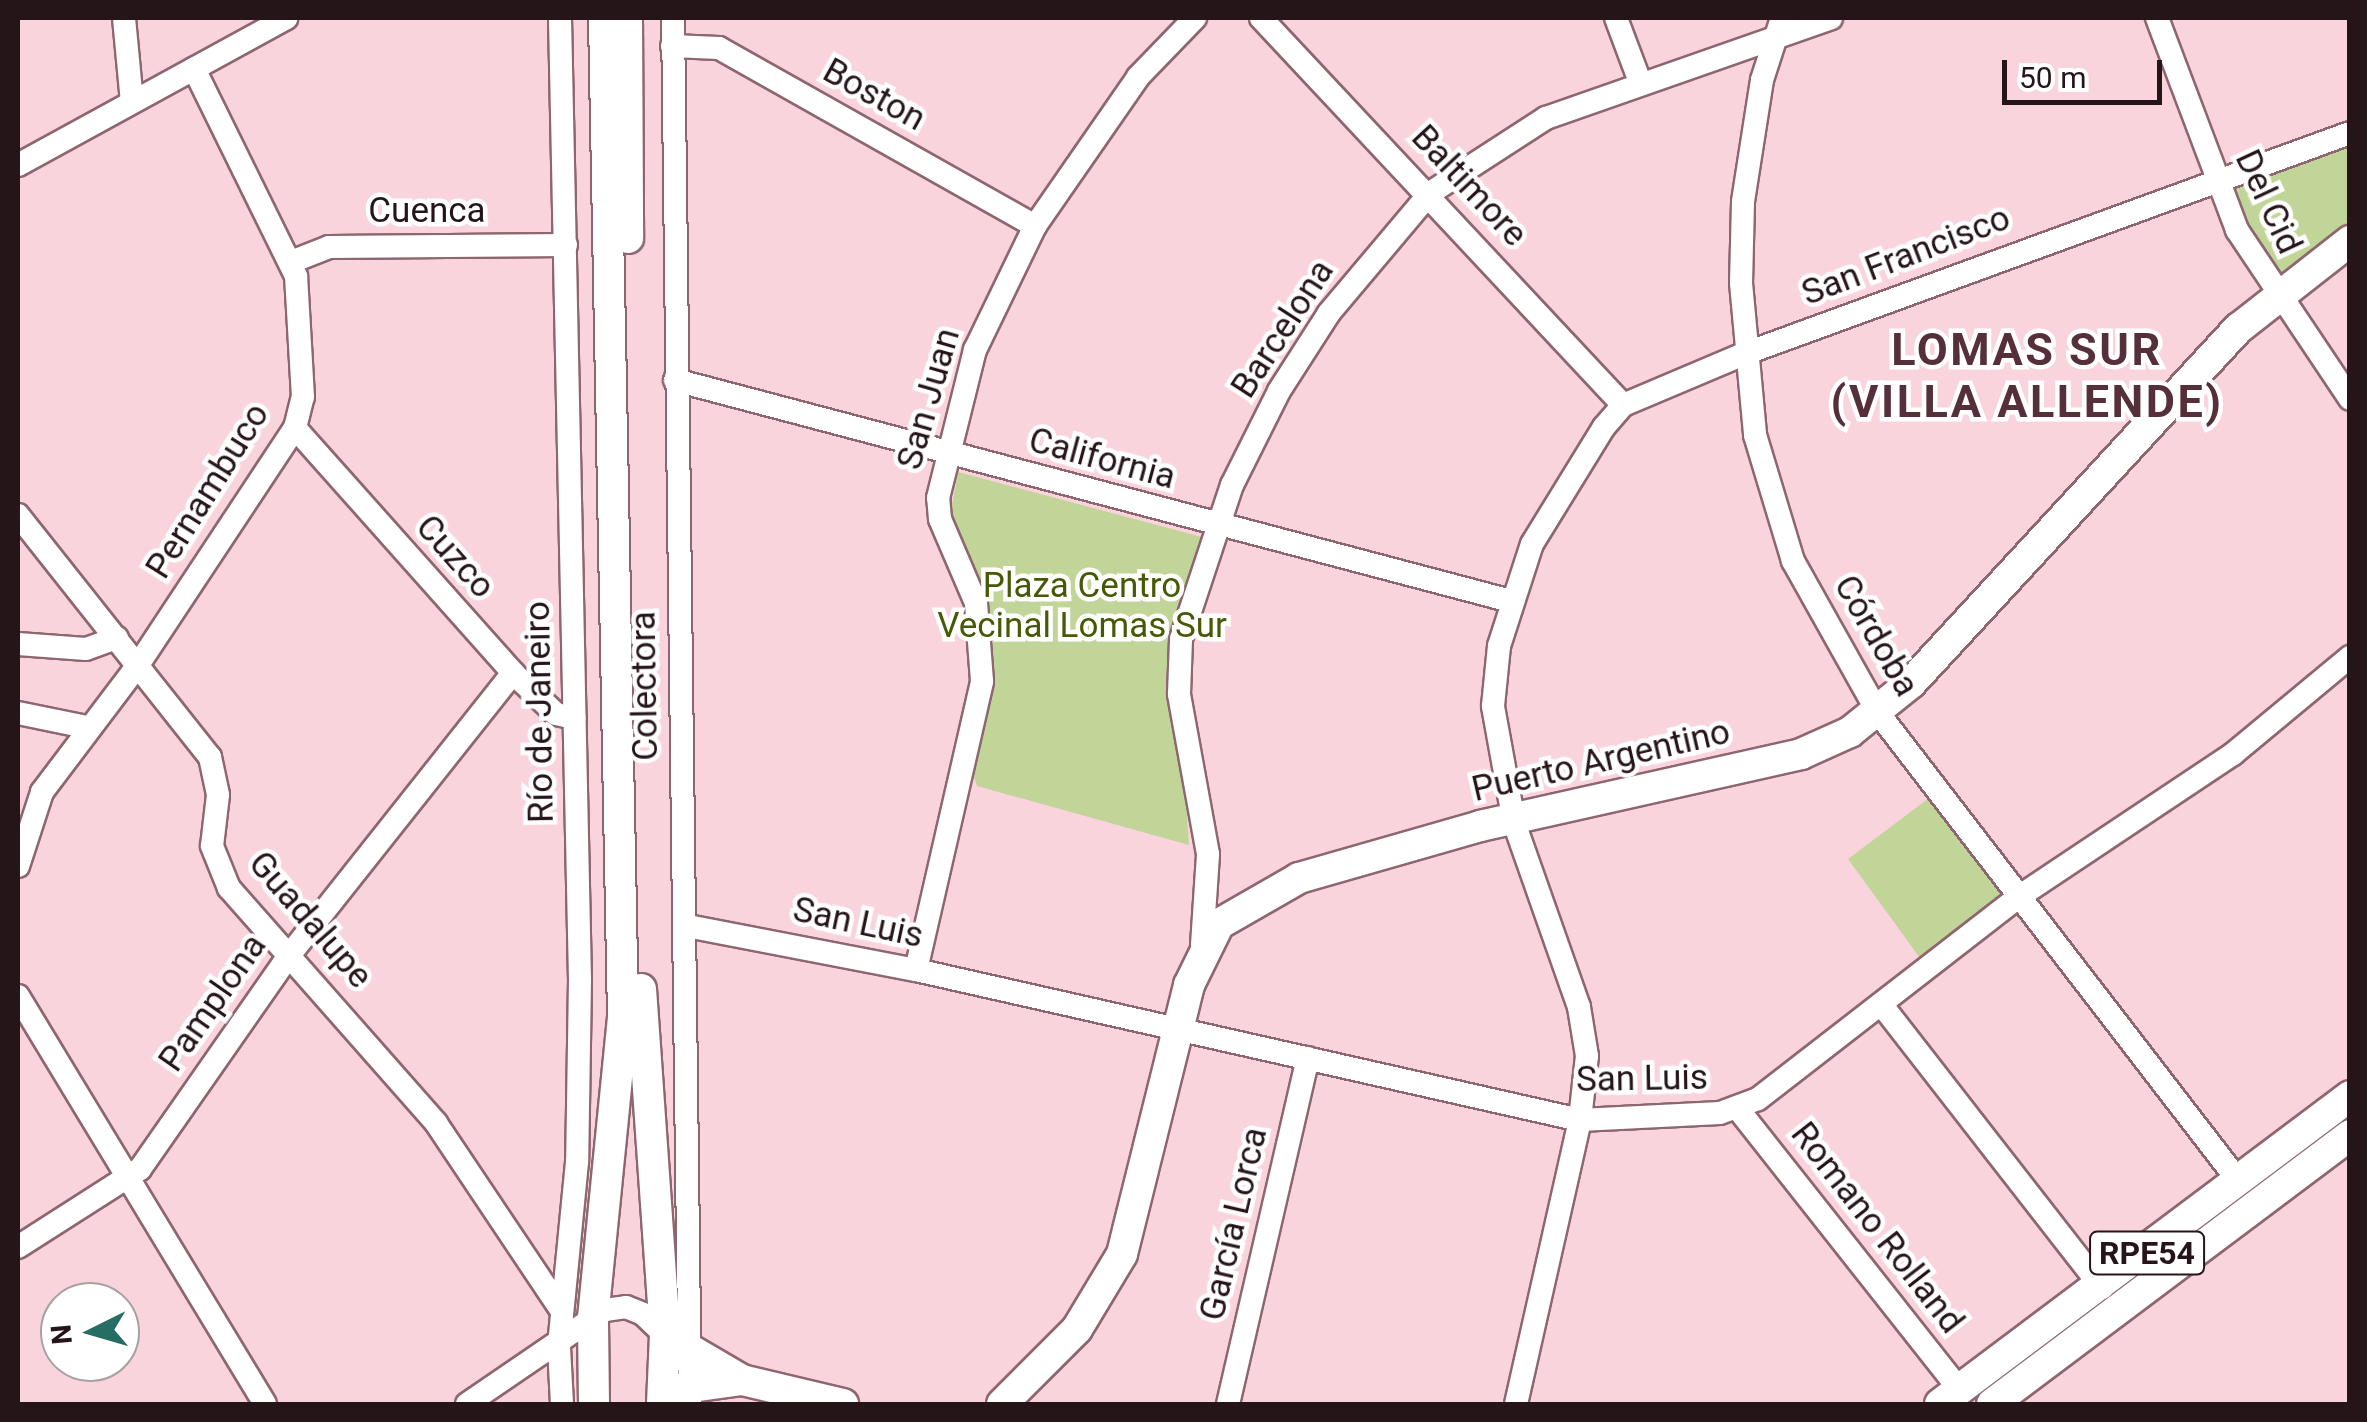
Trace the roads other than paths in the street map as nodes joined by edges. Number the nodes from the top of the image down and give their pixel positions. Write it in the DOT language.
graph roads {
  1 [pos="124,18"];
  2 [pos="286,18"];
  3 [pos="560,18"];
  4 [pos="604,18"];
  5 [pos="627,18"];
  6 [pos="651,18"];
  7 [pos="673,18"];
  8 [pos="1195,18"];
  9 [pos="1261,18"];
  10 [pos="1616,18"];
  11 [pos="1831,18"];
  12 [pos="2157,18"];
  13 [pos="1779,27"];
  14 [pos="672,46"];
  15 [pos="627,51"];
  16 [pos="194,70"];
  17 [pos="1640,82"];
  18 [pos="132,102"];
  19 [pos="2350,134"];
  20 [pos="18,166"];
  21 [pos="2215,177"];
  22 [pos="1430,193"];
  23 [pos="1035,226"];
  24 [pos="2350,241"];
  25 [pos="566,245"];
  26 [pos="291,262"];
  27 [pos="2275,295"];
  28 [pos="1744,354"];
  29 [pos="675,380"];
  30 [pos="2350,399"];
  31 [pos="1623,406"];
  32 [pos="295,428"];
  33 [pos="948,454"];
  34 [pos="18,514"];
  35 [pos="1217,528"];
  36 [pos="1512,600"];
  37 [pos="117,638"];
  38 [pos="18,644"];
  39 [pos="2350,657"];
  40 [pos="138,664"];
  41 [pos="514,673"];
  42 [pos="18,713"];
  43 [pos="1879,714"];
  44 [pos="575,718"];
  45 [pos="86,727"];
  46 [pos="1514,822"];
  47 [pos="18,866"];
  48 [pos="2020,896"];
  49 [pos="687,926"];
  50 [pos="1202,950"];
  51 [pos="286,958"];
  52 [pos="916,970"];
  53 [pos="1881,1004"];
  54 [pos="20,1009"];
  55 [pos="1178,1030"];
  56 [pos="1308,1058"];
  57 [pos="2350,1096"];
  58 [pos="1738,1109"];
  59 [pos="1580,1120"];
  60 [pos="2350,1135"];
  61 [pos="128,1182"];
  62 [pos="2240,1183"];
  63 [pos="18,1248"];
  64 [pos="2102,1288"];
  65 [pos="562,1311"];
  66 [pos="593,1318"];
  67 [pos="677,1344"];
  68 [pos="559,1347"];
  69 [pos="512,1379"];
  70 [pos="742,1380"];
  71 [pos="562,1394"];
  72 [pos="1950,1397"];
  73 [pos="669,1398"];
  74 [pos="265,1404"];
  75 [pos="467,1404"];
  76 [pos="594,1404"];
  77 [pos="843,1404"];
  78 [pos="1002,1404"];
  79 [pos="1228,1404"];
  80 [pos="1516,1404"];
  81 [pos="1992,1404"];
  1 -- 18 [label="street"];
  2 -- 16 [label="street"];
  3 -- 25 [label="street, Río de Janeiro"];
  4 -- 66 [label="main road"];
  5 -- 15 [label="main road"];
  6 -- 15 [label="main road"];
  7 -- 14 [label="street, Colectora"];
  8 -- 23 [label="street, San Juan"];
  9 -- 22 [label="street, Baltimore"];
  10 -- 17 [label="street"];
  11 -- 13 [label="street, Barcelona"];
  12 -- 21 [label="street, Del Cid"];
  13 -- 17 [label="street, Barcelona"];
  13 -- 28 [label="street, Córdoba"];
  14 -- 23 [label="street, Boston"];
  14 -- 29 [label="street, Colectora"];
  15 -- 67 [label="main road"];
  16 -- 18 [label="street"];
  16 -- 26 [label="street, Pernambuco"];
  17 -- 22 [label="street, Barcelona"];
  18 -- 20 [label="street"];
  19 -- 21 [label="street, San Francisco"];
  21 -- 27 [label="street, Del Cid"];
  21 -- 28 [label="street, San Francisco"];
  22 -- 31 [label="street, Baltimore"];
  22 -- 35 [label="street, Barcelona"];
  23 -- 33 [label="street, San Juan"];
  24 -- 27 [label="main road, Puerto Argentino"];
  25 -- 26 [label="street, Cuenca"];
  25 -- 44 [label="street, Río de Janeiro"];
  26 -- 32 [label="street, Pernambuco"];
  27 -- 30 [label="street, Del Cid"];
  27 -- 43 [label="main road, Puerto Argentino"];
  28 -- 31 [label="street, San Francisco"];
  28 -- 43 [label="street, Córdoba"];
  29 -- 33 [label="street, California"];
  29 -- 49 [label="street, Colectora"];
  31 -- 36 [label="street"];
  32 -- 40 [label="street, Pernambuco"];
  32 -- 41 [label="street, Cuzco"];
  33 -- 35 [label="street, California"];
  33 -- 52 [label="street, San Juan"];
  34 -- 37 [label="street, Guadalupe"];
  35 -- 36 [label="street, California"];
  35 -- 50 [label="street, Barcelona"];
  36 -- 46 [label="street"];
  37 -- 38 [label="street"];
  37 -- 40 [label="street, Guadalupe"];
  39 -- 48 [label="street, San Luis"];
  40 -- 45 [label="street, Pernambuco"];
  40 -- 51 [label="street, Guadalupe"];
  41 -- 44 [label="street, Cuzco"];
  41 -- 51 [label="street, Pamplona"];
  42 -- 45 [label="street"];
  43 -- 46 [label="main road, Puerto Argentino"];
  43 -- 48 [label="street, Córdoba"];
  44 -- 65 [label="street, Río de Janeiro"];
  45 -- 47 [label="street, Pernambuco"];
  46 -- 50 [label="main road, Puerto Argentino"];
  46 -- 59 [label="street"];
  48 -- 53 [label="street, San Luis"];
  48 -- 62 [label="street, Córdoba"];
  49 -- 52 [label="street, San Luis"];
  49 -- 67 [label="street, Colectora"];
  50 -- 55 [label="main road, Puerto Argentino"];
  51 -- 61 [label="street, Pamplona"];
  51 -- 65 [label="street, Guadalupe"];
  52 -- 55 [label="street, San Luis"];
  53 -- 58 [label="street, San Luis"];
  53 -- 64 [label="street"];
  54 -- 61 [label="street"];
  55 -- 56 [label="street, San Luis"];
  55 -- 78 [label="main road, Puerto Argentino"];
  56 -- 59 [label="street, San Luis"];
  56 -- 79 [label="street, García Lorca"];
  57 -- 62 [label="main road, RPE54"];
  58 -- 59 [label="street, San Luis"];
  58 -- 72 [label="street, Romano Rolland"];
  59 -- 80 [label="street"];
  60 -- 81 [label="main road, RPE54"];
  61 -- 63 [label="street, Pamplona"];
  61 -- 74 [label="street"];
  62 -- 64 [label="main road, RPE54"];
  64 -- 72 [label="main road, RPE54"];
  65 -- 68 [label="street, Río de Janeiro"];
  66 -- 67 [label="street"];
  66 -- 68 [label="street"];
  66 -- 76 [label="main road"];
  67 -- 70 [label="main road"];
  67 -- 73 [label="main road"];
  68 -- 69 [label="street"];
  68 -- 71 [label="street, Río de Janeiro"];
  69 -- 71 [label="street"];
  69 -- 75 [label="street"];
  70 -- 73 [label="main road"];
  70 -- 77 [label="main road"];
  71 -- 76 [label="street"];
}
